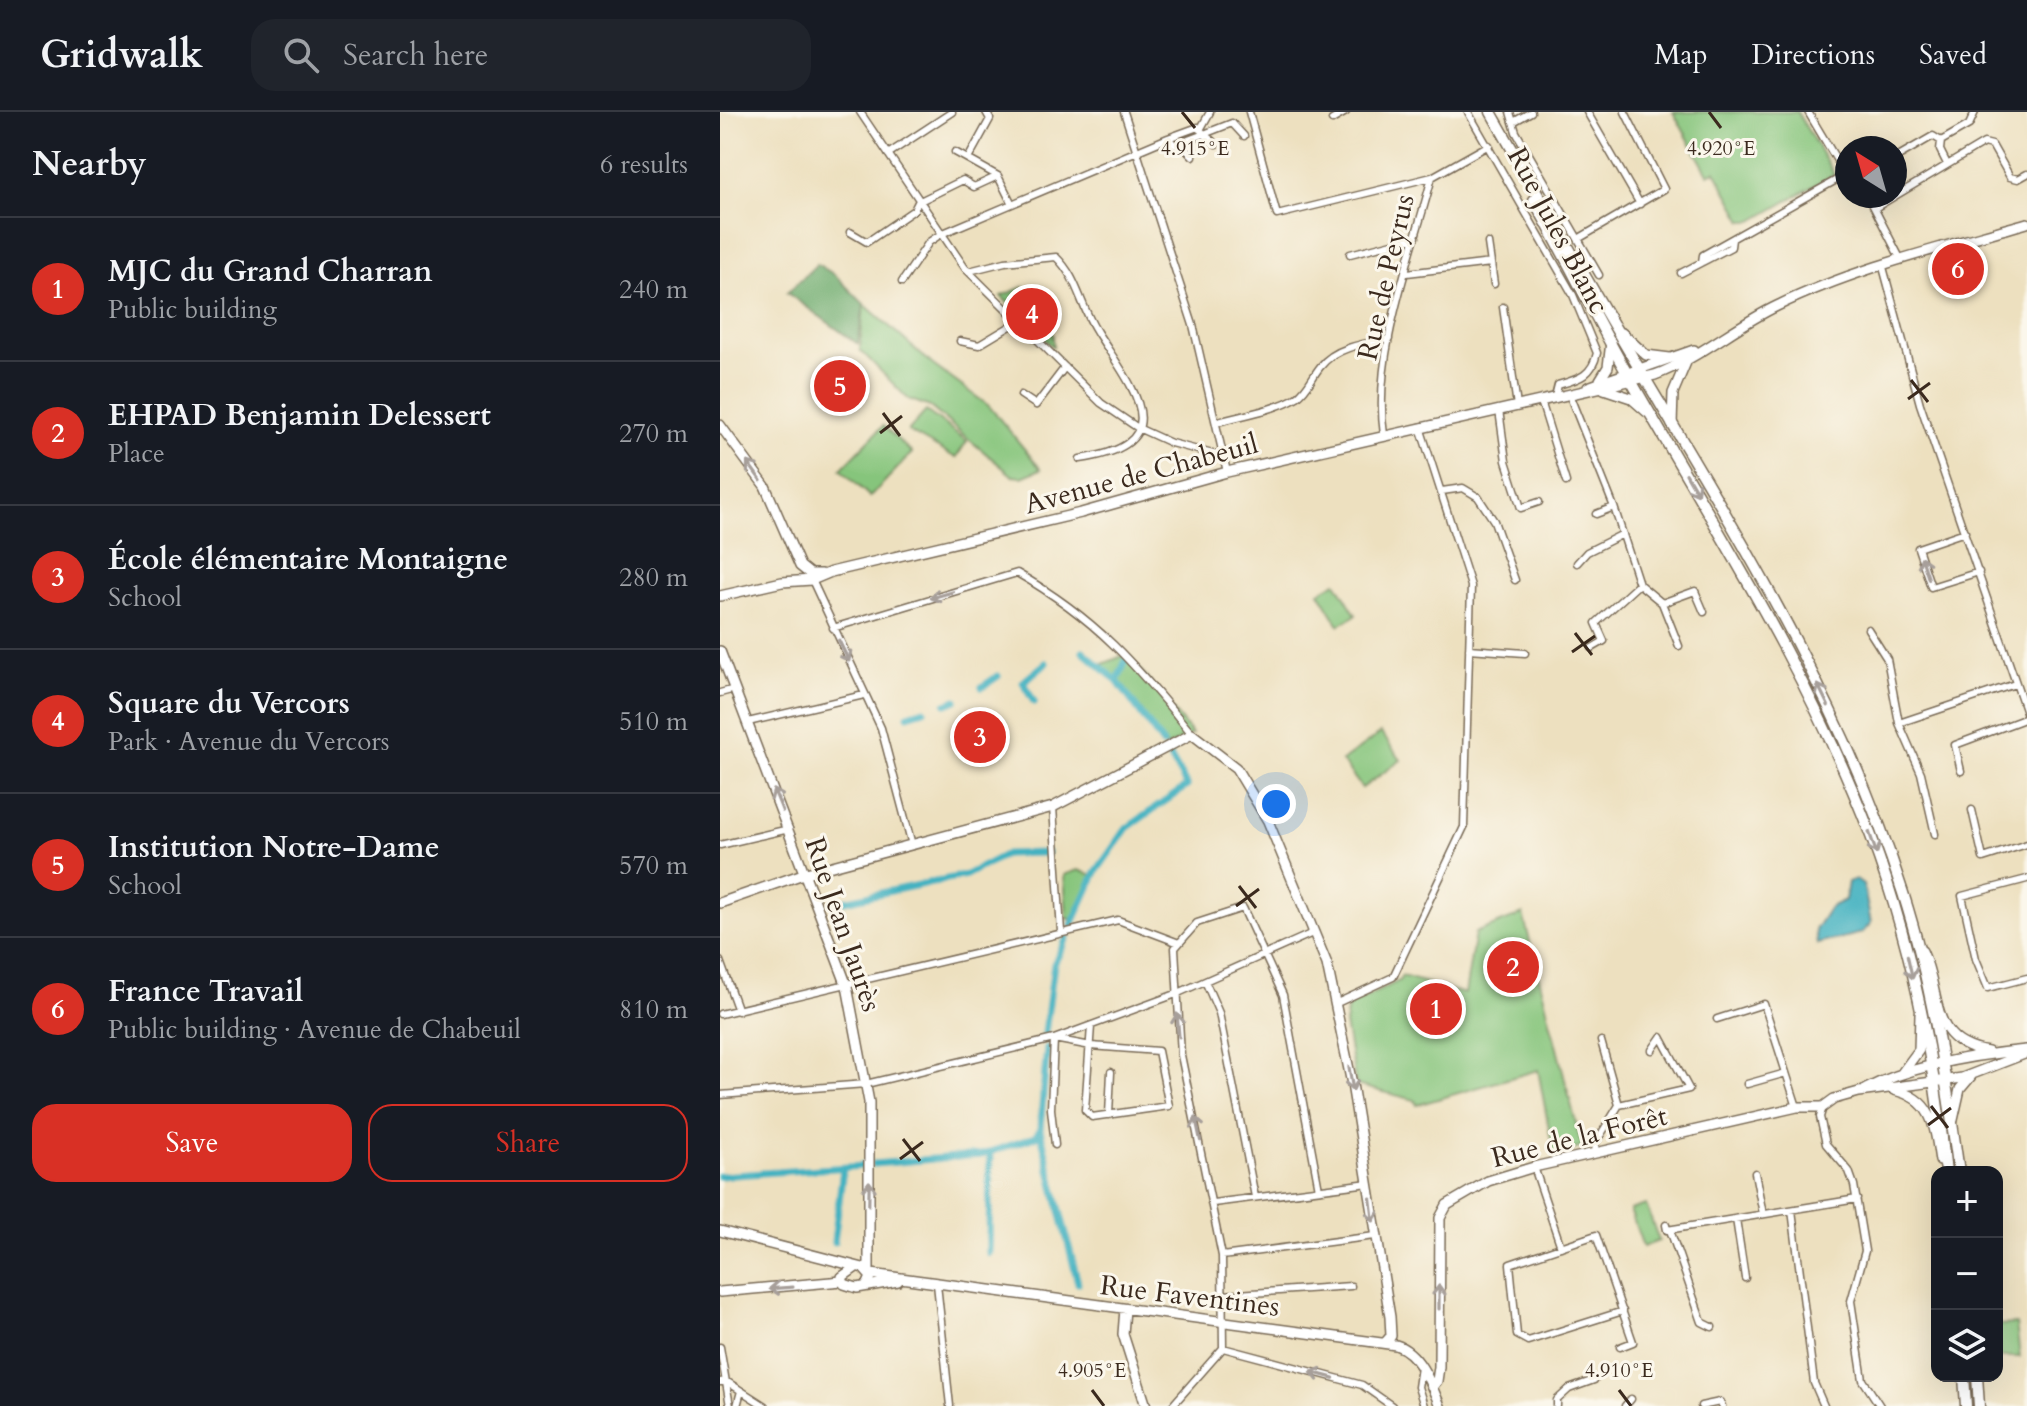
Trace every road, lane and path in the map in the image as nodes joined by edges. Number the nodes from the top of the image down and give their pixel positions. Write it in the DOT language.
graph roads {
  1 [pos="860,112"];
  2 [pos="952,112"];
  3 [pos="986,112"];
  4 [pos="1124,112"];
  5 [pos="1210,112"];
  6 [pos="1249,112"];
  7 [pos="1346,112"];
  8 [pos="1468,112"];
  9 [pos="1484,112"];
  10 [pos="1491,112"];
  11 [pos="1510,112"];
  12 [pos="1531,112"];
  13 [pos="1587,112"];
  14 [pos="1625,112"];
  15 [pos="1808,112"];
  16 [pos="1975,113"];
  17 [pos="1332,120"];
  18 [pos="1515,121"];
  19 [pos="1202,132"];
  20 [pos="1244,136"];
  21 [pos="1168,138"];
  22 [pos="1941,141"];
  23 [pos="1180,143"];
  24 [pos="1216,144"];
  25 [pos="1489,145"];
  26 [pos="1137,150"];
  27 [pos="1907,151"];
  28 [pos="955,152"];
  29 [pos="888,154"];
  30 [pos="1193,156"];
  31 [pos="1835,156"];
  32 [pos="968,159"];
  33 [pos="1947,164"];
  34 [pos="2027,174"];
  35 [pos="998,176"];
  36 [pos="1432,177"];
  37 [pos="1835,180"];
  38 [pos="1907,189"];
  39 [pos="918,202"];
  40 [pos="1012,204"];
  41 [pos="1640,204"];
  42 [pos="1875,208"];
  43 [pos="2027,223"];
  44 [pos="850,232"];
  45 [pos="941,234"];
  46 [pos="1416,237"];
  47 [pos="1578,239"];
  48 [pos="1488,243"];
  49 [pos="1350,254"];
  50 [pos="1901,261"];
  51 [pos="1491,263"];
  52 [pos="1883,267"];
  53 [pos="969,271"];
  54 [pos="1407,273"];
  55 [pos="1681,273"];
  56 [pos="1599,275"];
  57 [pos="902,282"];
  58 [pos="1494,284"];
  59 [pos="1503,307"];
  60 [pos="1019,321"];
  61 [pos="1615,325"];
  62 [pos="1389,339"];
  63 [pos="960,341"];
  64 [pos="1611,342"];
  65 [pos="1682,359"];
  66 [pos="1065,367"];
  67 [pos="1642,373"];
  68 [pos="1625,378"];
  69 [pos="1600,386"];
  70 [pos="1571,394"];
  71 [pos="1021,395"];
  72 [pos="1555,397"];
  73 [pos="1541,401"];
  74 [pos="1517,406"];
  75 [pos="1499,410"];
  76 [pos="1653,417"];
  77 [pos="1218,422"];
  78 [pos="720,425"];
  79 [pos="1672,425"];
  80 [pos="1420,427"];
  81 [pos="1138,428"];
  82 [pos="1384,435"];
  83 [pos="1224,457"];
  84 [pos="1080,459"];
  85 [pos="1227,472"];
  86 [pos="1566,482"];
  87 [pos="1442,491"];
  88 [pos="1539,502"];
  89 [pos="1614,507"];
  90 [pos="1596,514"];
  91 [pos="1965,532"];
  92 [pos="1623,534"];
  93 [pos="798,562"];
  94 [pos="1577,563"];
  95 [pos="1979,572"];
  96 [pos="828,573"];
  97 [pos="812,580"];
  98 [pos="1515,580"];
  99 [pos="782,582"];
  100 [pos="1639,584"];
  101 [pos="720,596"];
  102 [pos="1662,603"];
  103 [pos="1704,612"];
  104 [pos="1585,621"];
  105 [pos="1596,623"];
  106 [pos="833,628"];
  107 [pos="1868,629"];
  108 [pos="1679,646"];
  109 [pos="1592,648"];
  110 [pos="1469,649"];
  111 [pos="720,651"];
  112 [pos="1525,653"];
  113 [pos="2015,684"];
  114 [pos="735,689"];
  115 [pos="720,693"];
  116 [pos="864,695"];
  117 [pos="2027,716"];
  118 [pos="748,722"];
  119 [pos="1899,723"];
  120 [pos="1192,734"];
  121 [pos="1961,771"];
  122 [pos="1053,807"];
  123 [pos="1972,810"];
  124 [pos="789,829"];
  125 [pos="1935,834"];
  126 [pos="2027,844"];
  127 [pos="720,845"];
  128 [pos="912,845"];
  129 [pos="806,873"];
  130 [pos="2027,879"];
  131 [pos="720,903"];
  132 [pos="1061,932"];
  133 [pos="1315,932"];
  134 [pos="1916,938"];
  135 [pos="1179,943"];
  136 [pos="1263,955"];
  137 [pos="720,961"];
  138 [pos="2027,978"];
  139 [pos="1205,981"];
  140 [pos="847,986"];
  141 [pos="1176,994"];
  142 [pos="1337,1003"];
  143 [pos="738,1011"];
  144 [pos="1920,1011"];
  145 [pos="720,1014"];
  146 [pos="1717,1019"];
  147 [pos="1091,1026"];
  148 [pos="1054,1039"];
  149 [pos="1601,1041"];
  150 [pos="1091,1046"];
  151 [pos="1652,1050"];
  152 [pos="2027,1052"];
  153 [pos="1992,1053"];
  154 [pos="1944,1065"];
  155 [pos="1932,1068"];
  156 [pos="1111,1072"];
  157 [pos="1786,1073"];
  158 [pos="1972,1075"];
  159 [pos="1898,1076"];
  160 [pos="1946,1080"];
  161 [pos="1934,1082"];
  162 [pos="866,1084"];
  163 [pos="1747,1084"];
  164 [pos="1887,1089"];
  165 [pos="1859,1092"];
  166 [pos="720,1095"];
  167 [pos="1619,1105"];
  168 [pos="1797,1107"];
  169 [pos="1823,1107"];
  170 [pos="1109,1115"];
  171 [pos="1952,1124"];
  172 [pos="1055,1145"];
  173 [pos="1596,1153"];
  174 [pos="1943,1166"];
  175 [pos="1943,1166"];
  176 [pos="1958,1166"];
  177 [pos="1534,1167"];
  178 [pos="1755,1173"];
  179 [pos="1369,1183"];
  180 [pos="1319,1189"];
  181 [pos="1255,1197"];
  182 [pos="1857,1199"];
  183 [pos="1213,1203"];
  184 [pos="1792,1210"];
  185 [pos="1763,1214"];
  186 [pos="1736,1219"];
  187 [pos="720,1231"];
  188 [pos="1375,1236"];
  189 [pos="1561,1247"];
  190 [pos="1222,1256"];
  191 [pos="829,1261"];
  192 [pos="856,1267"];
  193 [pos="870,1272"];
  194 [pos="1745,1278"];
  195 [pos="842,1279"];
  196 [pos="901,1280"];
  197 [pos="937,1284"];
  198 [pos="867,1286"];
  199 [pos="1351,1286"];
  200 [pos="720,1292"];
  201 [pos="1223,1295"];
  202 [pos="1125,1309"];
  203 [pos="1623,1311"];
  204 [pos="1390,1317"];
  205 [pos="1223,1322"];
  206 [pos="1712,1327"];
  207 [pos="1385,1343"];
  208 [pos="720,1347"];
  209 [pos="1620,1347"];
  210 [pos="1223,1348"];
  211 [pos="1406,1350"];
  212 [pos="1421,1367"];
  213 [pos="1594,1380"];
  214 [pos="723,1382"];
  215 [pos="1964,1382"];
  216 [pos="1977,1382"];
  217 [pos="1432,1387"];
  218 [pos="741,1391"];
  219 [pos="1631,1399"];
  220 [pos="1175,1403"];
  221 [pos="1820,1404"];
  222 [pos="730,1406"];
  223 [pos="737,1406"];
  224 [pos="765,1406"];
  225 [pos="950,1406"];
  226 [pos="1146,1406"];
  227 [pos="1184,1406"];
  228 [pos="1392,1406"];
  229 [pos="1424,1406"];
  230 [pos="1440,1406"];
  231 [pos="1557,1406"];
  232 [pos="1625,1406"];
  233 [pos="1701,1406"];
  234 [pos="1722,1406"];
  235 [pos="1880,1406"];
  236 [pos="1966,1406"];
  237 [pos="1979,1406"];
  1 -- 29 [label="street"];
  2 -- 29 [label="street"];
  3 -- 32 [label="street"];
  4 -- 26 [label="street"];
  5 -- 19 [label="street"];
  6 -- 36 [label="street"];
  7 -- 17 [label="street"];
  8 -- 25 [label="street, Rue Jules Blanc"];
  9 -- 64 [label="main road"];
  10 -- 61 [label="main road"];
  11 -- 18 [label="street"];
  12 -- 18 [label="street"];
  13 -- 41 [label="street"];
  14 -- 41 [label="street"];
  15 -- 31 [label="street"];
  16 -- 22 [label="street"];
  18 -- 47 [label="street"];
  19 -- 20 [label="street"];
  19 -- 21 [label="street"];
  19 -- 23 [label="street"];
  19 -- 24 [label="street"];
  21 -- 23 [label="street"];
  21 -- 26 [label="street"];
  22 -- 27 [label="street"];
  22 -- 33 [label="street"];
  23 -- 30 [label="street"];
  25 -- 36 [label="street"];
  25 -- 72 [label="street, Rue Jules Blanc"];
  26 -- 40 [label="street"];
  26 -- 77 [label="street"];
  28 -- 32 [label="street"];
  29 -- 39 [label="street"];
  32 -- 35 [label="street"];
  33 -- 34 [label="street"];
  33 -- 38 [label="street"];
  35 -- 39 [label="street"];
  35 -- 40 [label="street"];
  36 -- 46 [label="street, Rue de Peyrus"];
  37 -- 55 [label="street"];
  39 -- 44 [label="street"];
  39 -- 45 [label="street"];
  40 -- 45 [label="street"];
  41 -- 47 [label="street"];
  42 -- 50 [label="street"];
  43 -- 50 [label="street, Avenue de Chabeuil"];
  45 -- 53 [label="street"];
  45 -- 57 [label="street"];
  46 -- 49 [label="street"];
  46 -- 54 [label="street, Rue de Peyrus"];
  47 -- 56 [label="street"];
  48 -- 51 [label="street"];
  50 -- 52 [label="street, Avenue de Chabeuil"];
  51 -- 54 [label="street"];
  51 -- 58 [label="street"];
  52 -- 65 [label="street, Avenue de Chabeuil"];
  52 -- 91 [label="street"];
  53 -- 60 [label="street"];
  53 -- 81 [label="street"];
  54 -- 62 [label="street, Rue de Peyrus"];
  59 -- 74 [label="street"];
  60 -- 63 [label="street"];
  60 -- 66 [label="street"];
  61 -- 65 [label="street"];
  61 -- 67 [label="main road"];
  62 -- 77 [label="street"];
  62 -- 82 [label="street, Rue de Peyrus"];
  64 -- 68 [label="main road"];
  64 -- 69 [label="street"];
  65 -- 67 [label="street, Avenue de Chabeuil"];
  65 -- 79 [label="street"];
  66 -- 71 [label="street"];
  66 -- 81 [label="street"];
  67 -- 68 [label="street, Avenue de Chabeuil"];
  67 -- 79 [label="main road"];
  68 -- 69 [label="street, Avenue de Chabeuil"];
  68 -- 76 [label="main road"];
  69 -- 70 [label="street, Avenue de Chabeuil"];
  69 -- 76 [label="street, Avenue de Chabeuil"];
  70 -- 72 [label="street, Avenue de Chabeuil"];
  70 -- 89 [label="street"];
  72 -- 73 [label="street, Avenue de Chabeuil"];
  73 -- 74 [label="street, Avenue de Chabeuil"];
  73 -- 86 [label="street"];
  74 -- 75 [label="street, Avenue de Chabeuil"];
  75 -- 80 [label="street, Avenue de Chabeuil"];
  75 -- 88 [label="street"];
  76 -- 144 [label="main road, one-way"];
  77 -- 83 [label="street"];
  93 -- 78 [label="street, one-way"];
  134 -- 79 [label="main road, one-way"];
  80 -- 82 [label="street, Avenue de Chabeuil"];
  80 -- 87 [label="street"];
  81 -- 83 [label="street"];
  81 -- 84 [label="street"];
  82 -- 85 [label="street, Avenue de Chabeuil"];
  83 -- 85 [label="street"];
  85 -- 96 [label="street, Avenue de Chabeuil"];
  87 -- 98 [label="street"];
  87 -- 110 [label="street"];
  89 -- 90 [label="street"];
  89 -- 92 [label="street"];
  91 -- 95 [label="street"];
  95 -- 91 [label="street, one-way"];
  92 -- 94 [label="street"];
  92 -- 100 [label="street"];
  93 -- 96 [label="street"];
  93 -- 99 [label="street"];
  95 -- 113 [label="street"];
  96 -- 97 [label="street, Avenue de Chabeuil"];
  97 -- 99 [label="street, Avenue de Chabeuil"];
  97 -- 106 [label="street"];
  99 -- 101 [label="street, Avenue de Chabeuil"];
  100 -- 102 [label="street"];
  100 -- 105 [label="street"];
  102 -- 103 [label="street"];
  102 -- 108 [label="street"];
  104 -- 105 [label="street"];
  105 -- 109 [label="street"];
  106 -- 116 [label="street, one-way"];
  120 -- 106 [label="street, one-way"];
  107 -- 119 [label="street"];
  110 -- 112 [label="street"];
  110 -- 142 [label="street"];
  111 -- 114 [label="street, Rue Jean Jaurès"];
  113 -- 117 [label="street"];
  113 -- 119 [label="street"];
  114 -- 115 [label="street"];
  114 -- 118 [label="street, Rue Jean Jaurès"];
  116 -- 118 [label="street"];
  116 -- 128 [label="street"];
  117 -- 121 [label="street"];
  124 -- 118 [label="street, Rue Jean Jaurès, one-way"];
  119 -- 125 [label="street"];
  120 -- 122 [label="street"];
  120 -- 133 [label="street"];
  122 -- 128 [label="street"];
  122 -- 132 [label="street"];
  123 -- 126 [label="street"];
  124 -- 127 [label="street"];
  124 -- 129 [label="street, Rue Jean Jaurès"];
  128 -- 129 [label="street"];
  129 -- 131 [label="street"];
  129 -- 140 [label="street, Rue Jean Jaurès"];
  130 -- 138 [label="street"];
  132 -- 135 [label="street"];
  132 -- 140 [label="street"];
  133 -- 136 [label="street"];
  133 -- 142 [label="street"];
  134 -- 153 [label="street, Rue de la Forêt"];
  134 -- 154 [label="main road"];
  135 -- 136 [label="street"];
  135 -- 141 [label="street"];
  136 -- 139 [label="street"];
  136 -- 180 [label="street"];
  137 -- 143 [label="street"];
  139 -- 141 [label="street"];
  139 -- 181 [label="street"];
  140 -- 143 [label="street"];
  140 -- 162 [label="street, Rue Jean Jaurès"];
  141 -- 147 [label="street"];
  183 -- 141 [label="street, one-way"];
  142 -- 179 [label="street, one-way"];
  143 -- 145 [label="street"];
  144 -- 155 [label="main road"];
  144 -- 159 [label="street"];
  146 -- 157 [label="street"];
  147 -- 148 [label="street"];
  147 -- 150 [label="street"];
  148 -- 150 [label="street"];
  148 -- 162 [label="street"];
  148 -- 172 [label="street"];
  149 -- 167 [label="street"];
  150 -- 170 [label="street"];
  150 -- 170 [label="street"];
  151 -- 167 [label="street"];
  152 -- 153 [label="street, Rue de la Forêt"];
  152 -- 158 [label="street, Rue de la Forêt"];
  153 -- 154 [label="street, Rue de la Forêt"];
  154 -- 155 [label="street, Rue de la Forêt"];
  154 -- 160 [label="main road"];
  155 -- 159 [label="street, Rue de la Forêt"];
  155 -- 161 [label="main road"];
  156 -- 170 [label="street"];
  157 -- 163 [label="street"];
  157 -- 168 [label="street"];
  158 -- 160 [label="street, Rue de la Forêt"];
  158 -- 171 [label="street"];
  159 -- 165 [label="street, Rue de la Forêt"];
  160 -- 161 [label="street, Rue de la Forêt"];
  160 -- 171 [label="main road"];
  161 -- 164 [label="street, Rue de la Forêt"];
  161 -- 174 [label="main road"];
  162 -- 166 [label="street"];
  193 -- 162 [label="street, Rue Jean Jaurès, one-way"];
  164 -- 165 [label="street, Rue de la Forêt"];
  164 -- 175 [label="street"];
  165 -- 169 [label="street, Rue de la Forêt"];
  167 -- 173 [label="street"];
  168 -- 169 [label="street, Rue de la Forêt"];
  168 -- 173 [label="street, Rue de la Forêt"];
  169 -- 182 [label="street"];
  171 -- 176 [label="main road"];
  173 -- 177 [label="street, Rue de la Forêt"];
  177 -- 189 [label="street"];
  217 -- 177 [label="street, Rue de la Forêt, one-way"];
  178 -- 185 [label="street"];
  179 -- 180 [label="street"];
  179 -- 188 [label="street, one-way"];
  180 -- 181 [label="street"];
  181 -- 183 [label="street"];
  182 -- 184 [label="street"];
  182 -- 235 [label="street"];
  183 -- 190 [label="street"];
  184 -- 185 [label="street"];
  184 -- 221 [label="street"];
  185 -- 186 [label="street"];
  186 -- 194 [label="street"];
  186 -- 206 [label="street"];
  187 -- 191 [label="street"];
  188 -- 190 [label="street"];
  188 -- 204 [label="street"];
  189 -- 203 [label="street"];
  189 -- 203 [label="street"];
  190 -- 201 [label="street"];
  191 -- 192 [label="street"];
  191 -- 195 [label="street"];
  192 -- 193 [label="street, Rue Faventines"];
  192 -- 195 [label="street"];
  193 -- 196 [label="street, Rue Faventines"];
  193 -- 198 [label="street, Rue Jean Jaurès"];
  195 -- 198 [label="street"];
  195 -- 200 [label="street, one-way"];
  196 -- 197 [label="street, Rue Faventines"];
  196 -- 198 [label="street, Rue Faventines"];
  197 -- 202 [label="street, Rue Faventines"];
  197 -- 225 [label="street"];
  199 -- 201 [label="street"];
  201 -- 205 [label="street"];
  202 -- 205 [label="street, Rue Faventines"];
  202 -- 226 [label="street"];
  203 -- 209 [label="street"];
  204 -- 207 [label="street"];
  204 -- 211 [label="street"];
  205 -- 207 [label="street, Rue Faventines"];
  205 -- 210 [label="street"];
  207 -- 211 [label="street, Rue Faventines"];
  208 -- 214 [label="street"];
  210 -- 220 [label="street"];
  228 -- 210 [label="street, one-way"];
  211 -- 212 [label="street"];
  212 -- 217 [label="street"];
  212 -- 229 [label="street"];
  213 -- 231 [label="street"];
  214 -- 218 [label="street"];
  214 -- 222 [label="street"];
  215 -- 236 [label="main road"];
  216 -- 237 [label="main road"];
  217 -- 230 [label="street"];
  218 -- 223 [label="street"];
  218 -- 224 [label="street"];
  219 -- 232 [label="street"];
  220 -- 227 [label="street"];
  233 -- 234 [label="street"];
}
